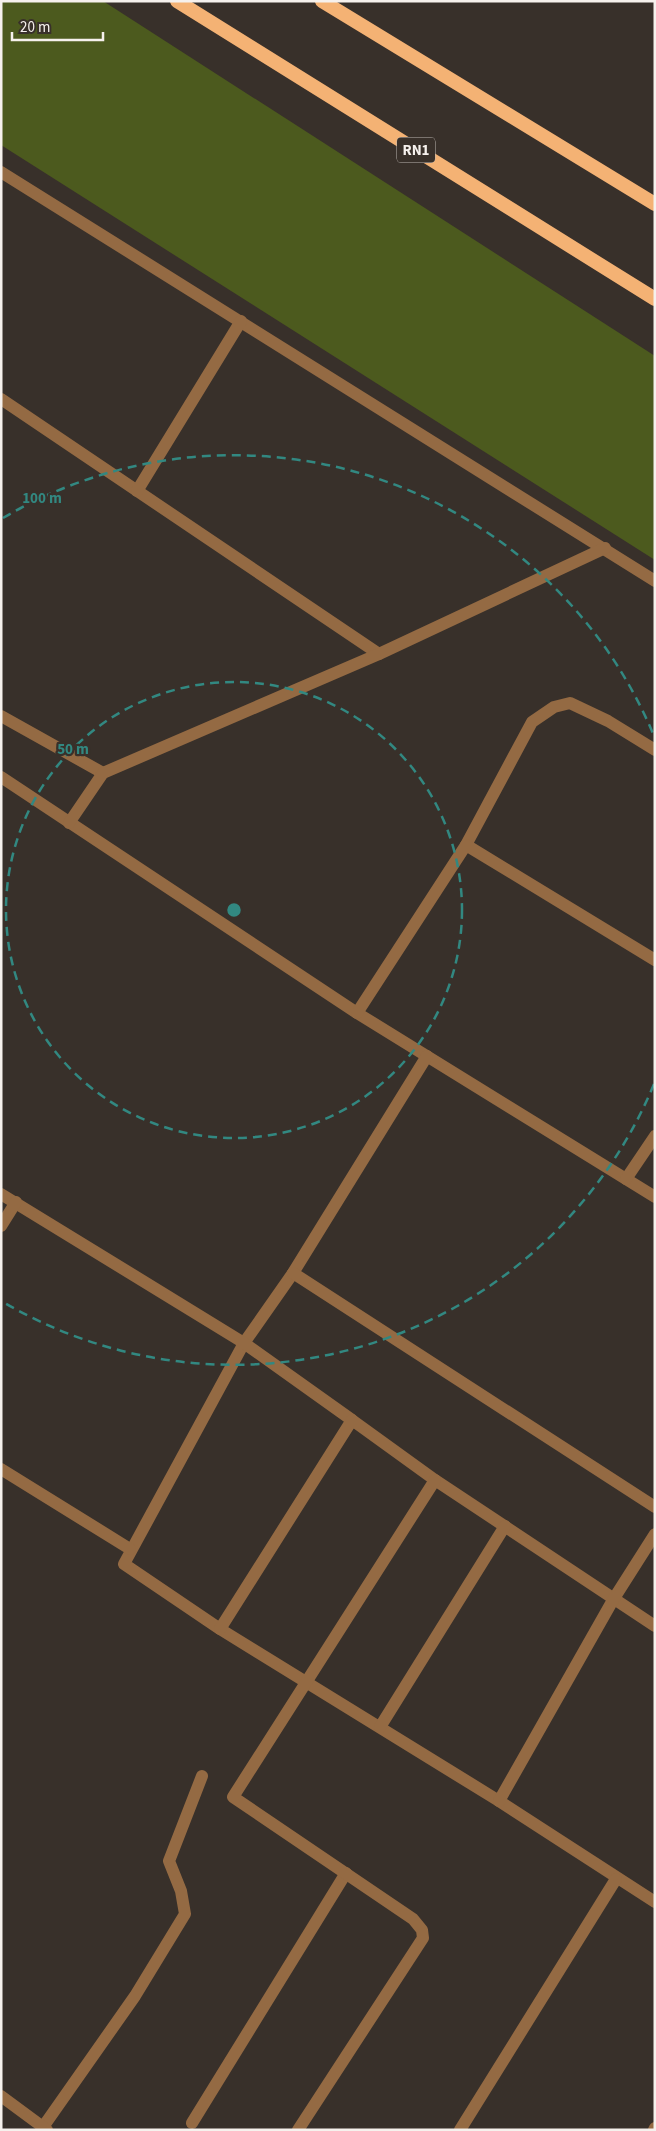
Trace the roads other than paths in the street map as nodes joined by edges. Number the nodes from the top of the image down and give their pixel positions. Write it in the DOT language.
graph roads {
  1 [pos="177,1"];
  2 [pos="322,1"];
  3 [pos="1,172"];
  4 [pos="655,204"];
  5 [pos="655,299"];
  6 [pos="241,321"];
  7 [pos="1,400"];
  8 [pos="137,491"];
  9 [pos="605,548"];
  10 [pos="655,581"];
  11 [pos="379,654"];
  12 [pos="1,716"];
  13 [pos="655,750"];
  14 [pos="103,774"];
  15 [pos="1,777"];
  16 [pos="69,823"];
  17 [pos="466,845"];
  18 [pos="655,960"];
  19 [pos="357,1013"];
  20 [pos="427,1056"];
  21 [pos="655,1136"];
  22 [pos="626,1179"];
  23 [pos="1,1194"];
  24 [pos="655,1197"];
  25 [pos="16,1202"];
  26 [pos="1,1226"];
  27 [pos="293,1273"];
  28 [pos="244,1343"];
  29 [pos="352,1420"];
  30 [pos="1,1469"];
  31 [pos="435,1480"];
  32 [pos="655,1507"];
  33 [pos="505,1526"];
  34 [pos="655,1534"];
  35 [pos="130,1549"];
  36 [pos="613,1600"];
  37 [pos="655,1626"];
  38 [pos="220,1629"];
  39 [pos="306,1683"];
  40 [pos="380,1728"];
  41 [pos="202,1776"];
  42 [pos="499,1801"];
  43 [pos="346,1873"];
  44 [pos="616,1879"];
  45 [pos="655,1902"];
  46 [pos="1,2096"];
  47 [pos="192,2123"];
  48 [pos="45,2128"];
  49 [pos="298,2130"];
  50 [pos="460,2130"];
  1 -- 5 [label="highway, RN1"];
  2 -- 4 [label="highway"];
  3 -- 6 [label="street"];
  6 -- 8 [label="street"];
  6 -- 9 [label="street"];
  7 -- 8 [label="street"];
  8 -- 11 [label="street"];
  9 -- 10 [label="street"];
  9 -- 11 [label="street"];
  11 -- 14 [label="street"];
  12 -- 14 [label="street"];
  13 -- 17 [label="street"];
  14 -- 16 [label="street"];
  15 -- 16 [label="street"];
  16 -- 19 [label="street"];
  17 -- 18 [label="street"];
  17 -- 19 [label="street"];
  19 -- 20 [label="street"];
  20 -- 22 [label="street"];
  20 -- 27 [label="street"];
  21 -- 22 [label="street"];
  22 -- 24 [label="street"];
  23 -- 25 [label="street"];
  25 -- 26 [label="street"];
  25 -- 28 [label="street"];
  27 -- 28 [label="street"];
  27 -- 32 [label="street"];
  28 -- 29 [label="street"];
  28 -- 35 [label="street"];
  29 -- 31 [label="street"];
  29 -- 38 [label="street"];
  30 -- 35 [label="street"];
  31 -- 33 [label="street"];
  31 -- 39 [label="street"];
  33 -- 36 [label="street"];
  33 -- 40 [label="street"];
  34 -- 36 [label="street"];
  35 -- 38 [label="street"];
  36 -- 37 [label="street"];
  36 -- 42 [label="street"];
  38 -- 39 [label="street"];
  39 -- 40 [label="street"];
  39 -- 43 [label="street"];
  40 -- 42 [label="street"];
  41 -- 48 [label="street"];
  42 -- 44 [label="street"];
  43 -- 47 [label="street"];
  43 -- 49 [label="street"];
  44 -- 45 [label="street"];
  44 -- 50 [label="street"];
  46 -- 48 [label="street"];
}
